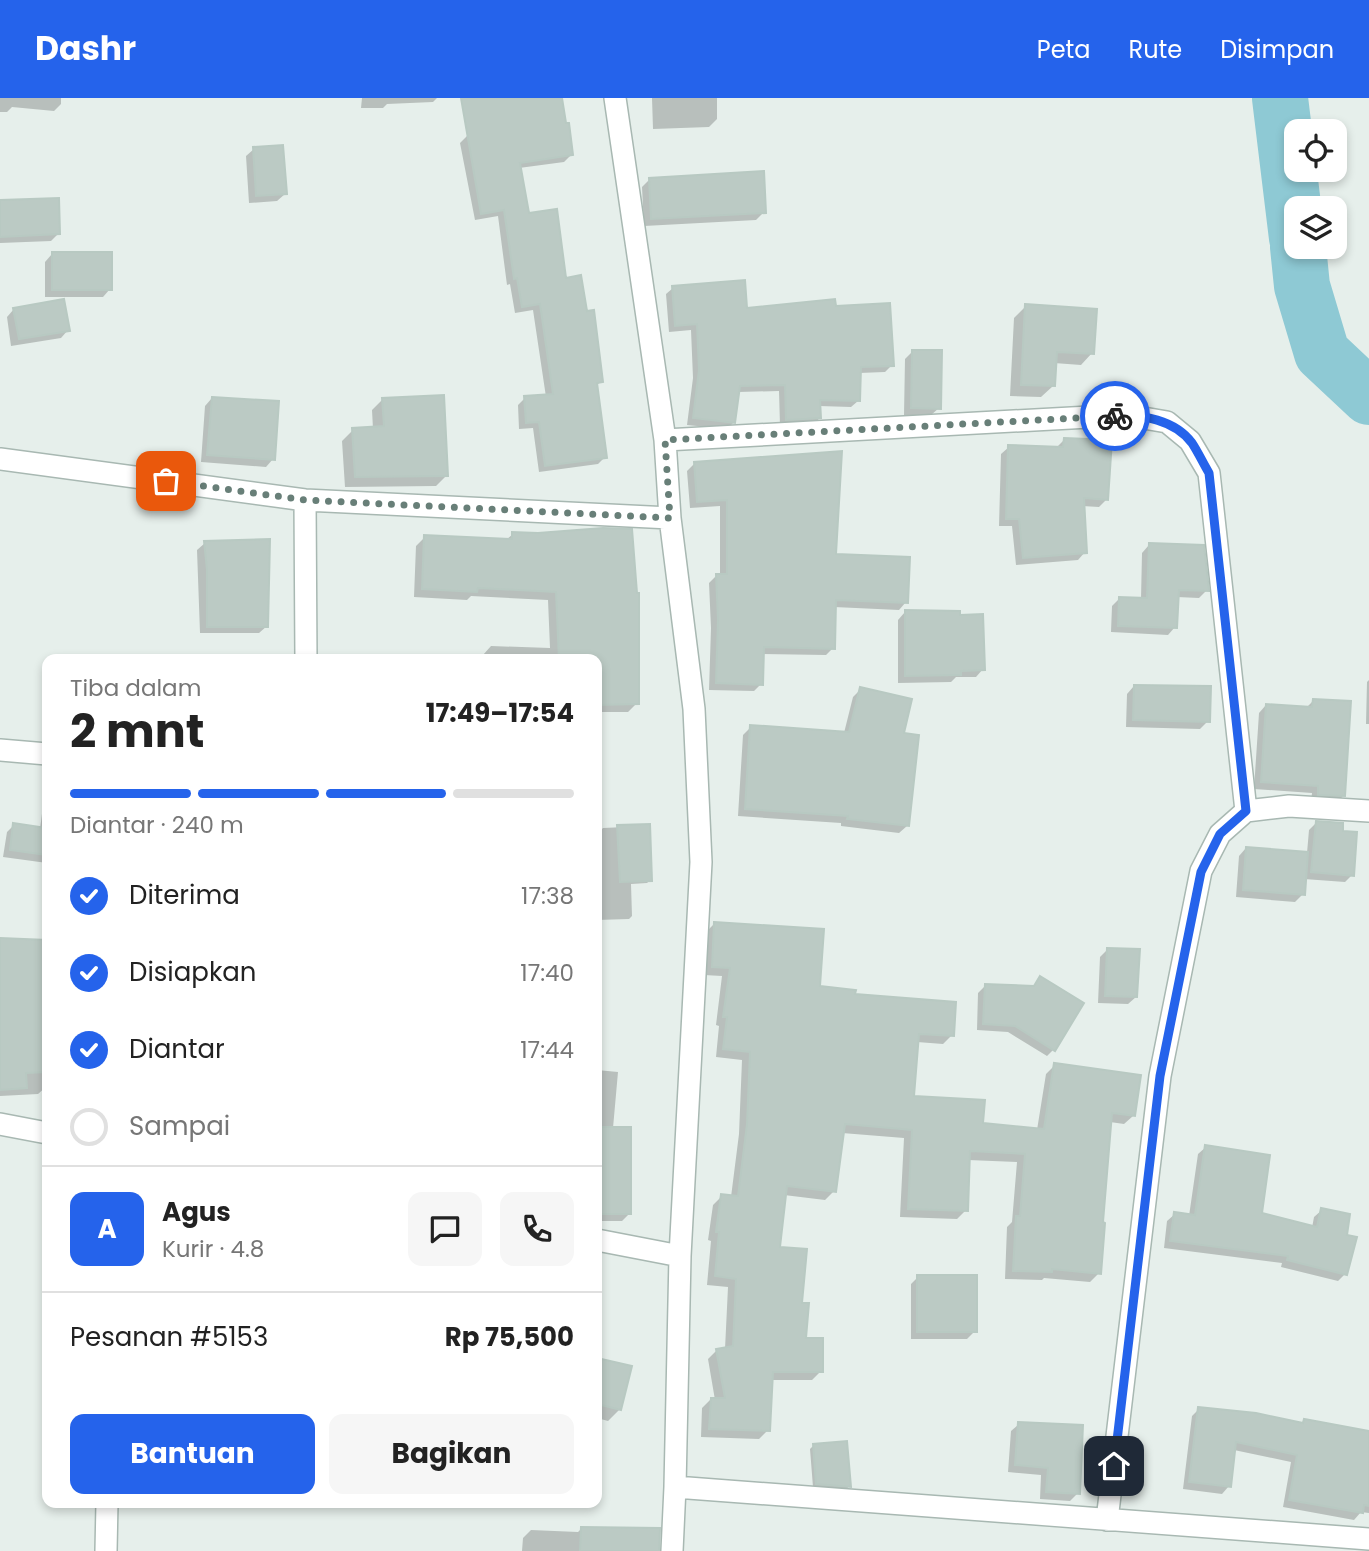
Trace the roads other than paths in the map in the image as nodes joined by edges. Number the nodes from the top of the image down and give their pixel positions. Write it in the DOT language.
graph roads {
  1 [pos="615,98"];
  2 [pos="665,440"];
  3 [pos="0,459"];
  4 [pos="305,500"];
  5 [pos="670,518"];
  6 [pos="306,654"];
  7 [pos="0,750"];
  8 [pos="42,754"];
  9 [pos="1246,811"];
  10 [pos="1369,811"];
  11 [pos="0,1124"];
  12 [pos="42,1132"];
  13 [pos="602,1241"];
  14 [pos="680,1256"];
  15 [pos="676,1487"];
  16 [pos="107,1508"];
  17 [pos="1107,1520"];
  18 [pos="1369,1539"];
  19 [pos="106,1551"];
  20 [pos="672,1551"];
  1 -- 2 [label="street"];
  2 -- 5 [label="street"];
  2 -- 9 [label="street"];
  3 -- 4 [label="street"];
  4 -- 5 [label="street"];
  4 -- 6 [label="street"];
  5 -- 14 [label="street"];
  7 -- 8 [label="street"];
  9 -- 10 [label="street"];
  9 -- 17 [label="street"];
  11 -- 12 [label="street"];
  13 -- 14 [label="street"];
  14 -- 15 [label="street"];
  15 -- 17 [label="street"];
  15 -- 20 [label="street"];
  16 -- 19 [label="street"];
  17 -- 18 [label="street"];
}
